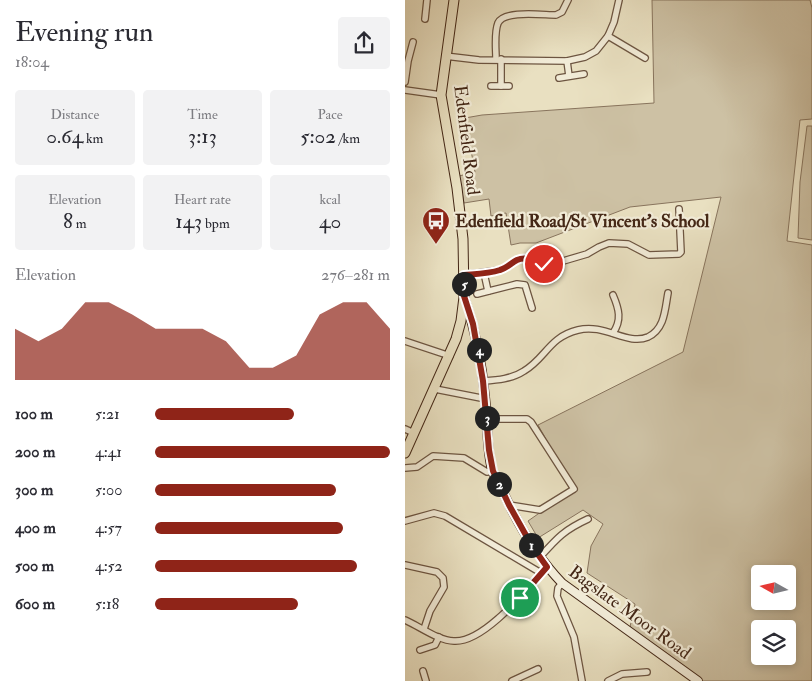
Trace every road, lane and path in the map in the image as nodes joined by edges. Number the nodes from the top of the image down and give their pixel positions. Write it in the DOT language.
graph roads {
  1 [pos="427,0"];
  2 [pos="454,0"];
  3 [pos="568,0"];
  4 [pos="619,0"];
  5 [pos="425,19"];
  6 [pos="608,36"];
  7 [pos="413,42"];
  8 [pos="445,56"];
  9 [pos="645,58"];
  10 [pos="499,59"];
  11 [pos="567,61"];
  12 [pos="584,74"];
  13 [pos="569,76"];
  14 [pos="559,78"];
  15 [pos="405,82"];
  16 [pos="491,86"];
  17 [pos="501,86"];
  18 [pos="509,86"];
  19 [pos="405,90"];
  20 [pos="441,95"];
  21 [pos="679,209"];
  22 [pos="484,273"];
  23 [pos="464,275"];
  24 [pos="488,291"];
  25 [pos="668,293"];
  26 [pos="477,294"];
  27 [pos="613,295"];
  28 [pos="464,296"];
  29 [pos="532,308"];
  30 [pos="461,321"];
  31 [pos="472,323"];
  32 [pos="613,333"];
  33 [pos="405,341"];
  34 [pos="450,356"];
  35 [pos="483,381"];
  36 [pos="435,389"];
  37 [pos="486,399"];
  38 [pos="487,419"];
  39 [pos="405,429"];
  40 [pos="414,433"];
  41 [pos="405,453"];
  42 [pos="405,468"];
  43 [pos="493,471"];
  44 [pos="509,505"];
  45 [pos="588,519"];
  46 [pos="405,521"];
  47 [pos="539,558"];
  48 [pos="405,566"];
  49 [pos="544,570"];
  50 [pos="562,583"];
  51 [pos="405,620"];
  52 [pos="424,629"];
  53 [pos="439,637"];
  54 [pos="420,650"];
  55 [pos="538,670"];
  56 [pos="423,671"];
  57 [pos="647,672"];
  58 [pos="426,681"];
  59 [pos="512,681"];
  60 [pos="581,681"];
  61 [pos="608,681"];
  62 [pos="698,681"];
  1 -- 5 [label="street"];
  2 -- 8 [label="main road, Edenfield Road"];
  3 -- 10 [label="street"];
  4 -- 6 [label="street"];
  6 -- 9 [label="street"];
  6 -- 11 [label="street"];
  7 -- 15 [label="street"];
  8 -- 10 [label="street"];
  8 -- 20 [label="main road, Edenfield Road"];
  10 -- 11 [label="street"];
  10 -- 17 [label="street"];
  11 -- 13 [label="street"];
  12 -- 13 [label="street"];
  13 -- 14 [label="street"];
  16 -- 17 [label="street"];
  17 -- 18 [label="street"];
  19 -- 20 [label="street"];
  20 -- 23 [label="main road, Edenfield Road"];
  21 -- 22 [label="street"];
  22 -- 23 [label="street"];
  22 -- 24 [label="street"];
  23 -- 28 [label="main road, Edenfield Road"];
  24 -- 26 [label="street"];
  24 -- 29 [label="street"];
  25 -- 32 [label="street"];
  27 -- 32 [label="street"];
  28 -- 30 [label="main road, Edenfield Road"];
  28 -- 31 [label="street, Bagslate Moor Road"];
  30 -- 31 [label="street"];
  30 -- 34 [label="main road, Edenfield Road"];
  31 -- 35 [label="street, Bagslate Moor Road"];
  32 -- 35 [label="street"];
  33 -- 34 [label="street"];
  34 -- 36 [label="main road, Edenfield Road"];
  35 -- 37 [label="street, Bagslate Moor Road"];
  36 -- 37 [label="street"];
  36 -- 40 [label="main road, Edenfield Road"];
  37 -- 38 [label="street, Bagslate Moor Road"];
  38 -- 43 [label="street, Bagslate Moor Road"];
  38 -- 44 [label="street"];
  39 -- 40 [label="street"];
  40 -- 41 [label="main road, Edenfield Road"];
  42 -- 43 [label="street"];
  43 -- 44 [label="street, Bagslate Moor Road"];
  44 -- 47 [label="street, Bagslate Moor Road"];
  45 -- 47 [label="street"];
  46 -- 49 [label="street"];
  47 -- 49 [label="street, Bagslate Moor Road"];
  48 -- 52 [label="street"];
  49 -- 50 [label="street, Bagslate Moor Road"];
  49 -- 53 [label="street"];
  50 -- 60 [label="street"];
  50 -- 62 [label="street, Bagslate Moor Road"];
  51 -- 52 [label="street"];
  52 -- 53 [label="street"];
  53 -- 54 [label="street"];
  55 -- 59 [label="street"];
  56 -- 58 [label="street"];
  57 -- 61 [label="street"];
}
